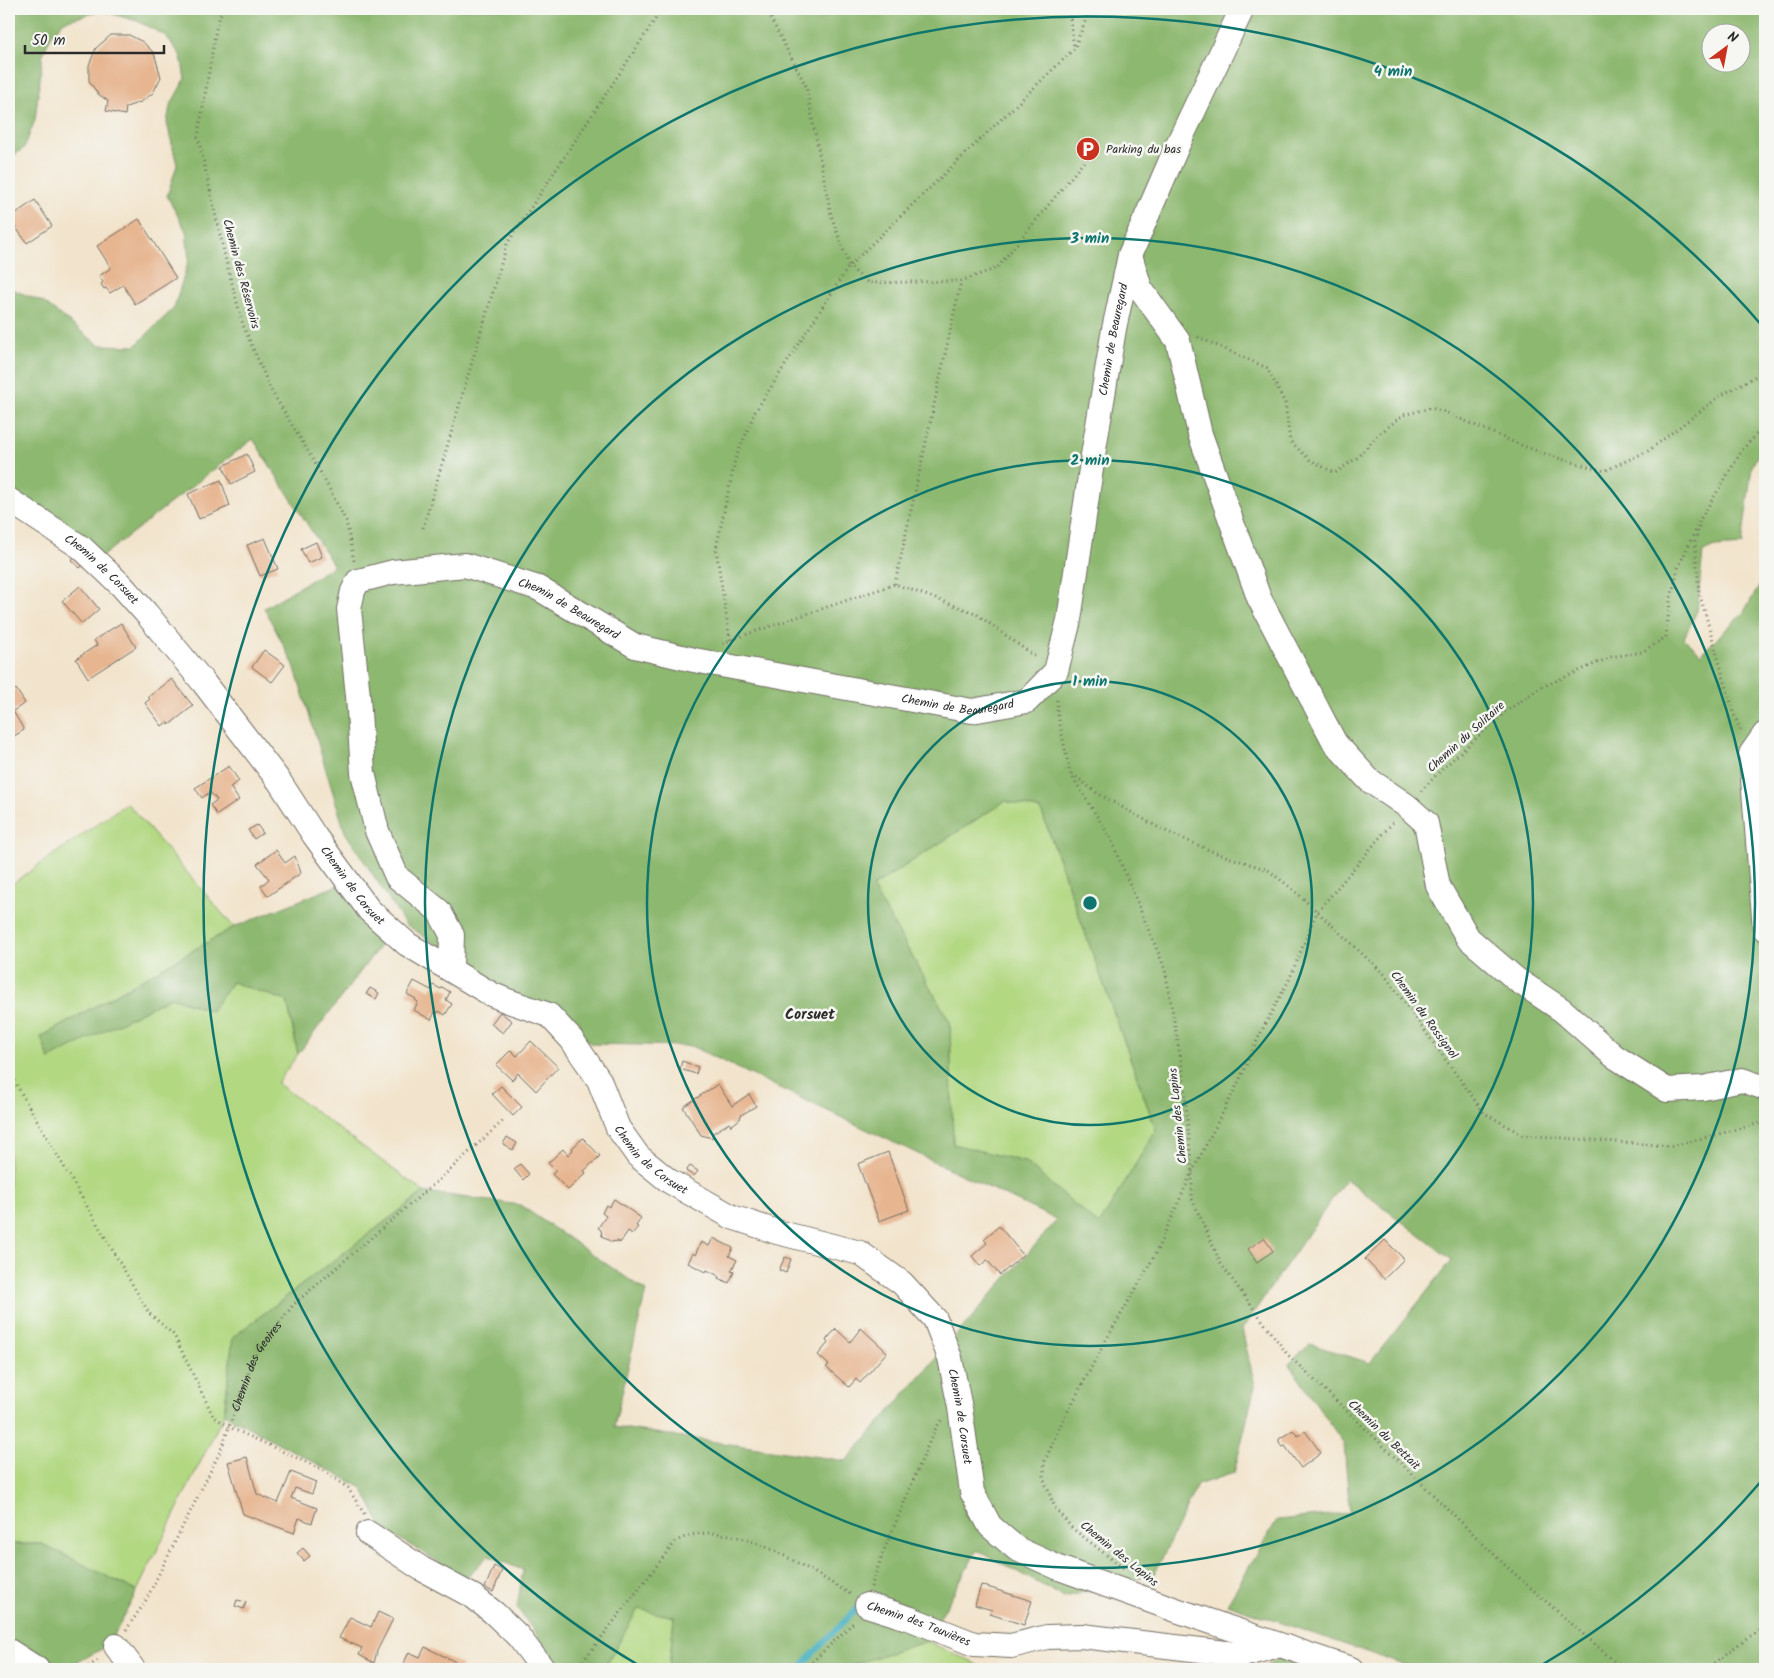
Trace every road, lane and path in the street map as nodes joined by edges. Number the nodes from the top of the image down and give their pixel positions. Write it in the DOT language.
graph roads {
  1 [pos="222,9"];
  2 [pos="662,9"];
  3 [pos="767,9"];
  4 [pos="1069,9"];
  5 [pos="1090,9"];
  6 [pos="1242,9"];
  7 [pos="1074,49"];
  8 [pos="1091,153"];
  9 [pos="1130,255"];
  10 [pos="850,266"];
  11 [pos="961,282"];
  12 [pos="1165,322"];
  13 [pos="1765,371"];
  14 [pos="1765,424"];
  15 [pos="9,500"];
  16 [pos="1700,518"];
  17 [pos="423,528"];
  18 [pos="358,581"];
  19 [pos="895,584"];
  20 [pos="730,640"];
  21 [pos="694,660"];
  22 [pos="1056,671"];
  23 [pos="1765,734"];
  24 [pos="1751,754"];
  25 [pos="1070,773"];
  26 [pos="1407,806"];
  27 [pos="1317,912"];
  28 [pos="1765,929"];
  29 [pos="451,969"];
  30 [pos="9,1072"];
  31 [pos="1765,1088"];
  32 [pos="505,1119"];
  33 [pos="1765,1122"];
  34 [pos="1192,1172"];
  35 [pos="960,1408"];
  36 [pos="229,1427"];
  37 [pos="368,1533"];
  38 [pos="1126,1570"];
  39 [pos="868,1605"];
  40 [pos="1765,1628"];
  41 [pos="1279,1645"];
  42 [pos="116,1646"];
  43 [pos="9,1651"];
  44 [pos="37,1669"];
  45 [pos="84,1669"];
  46 [pos="134,1669"];
  47 [pos="543,1669"];
  48 [pos="577,1669"];
  49 [pos="805,1669"];
  50 [pos="1351,1669"];
  51 [pos="1623,1669"];
  52 [pos="1706,1669"];
  1 -- 18 [label="path, Chemin des Réservoirs"];
  2 -- 17 [label="path"];
  3 -- 10 [label="path"];
  4 -- 7 [label="path"];
  5 -- 7 [label="path"];
  6 -- 9 [label="street, Chemin de Beauregard"];
  7 -- 10 [label="path"];
  8 -- 11 [label="path"];
  9 -- 12 [label="street"];
  9 -- 22 [label="street, Chemin de Beauregard"];
  10 -- 11 [label="path"];
  10 -- 20 [label="path"];
  11 -- 19 [label="path"];
  12 -- 13 [label="path"];
  12 -- 26 [label="street"];
  14 -- 16 [label="path, Chemin du Solitaire"];
  15 -- 29 [label="street, Chemin de Corsuet"];
  16 -- 24 [label="path, Chemin du Solitaire"];
  16 -- 26 [label="path, Chemin du Solitaire"];
  18 -- 21 [label="street, Chemin de Beauregard"];
  18 -- 29 [label="street"];
  19 -- 20 [label="path"];
  19 -- 22 [label="path"];
  20 -- 21 [label="path"];
  21 -- 22 [label="street, Chemin de Beauregard"];
  22 -- 25 [label="path, Chemin des Lapins"];
  23 -- 24 [label="street"];
  24 -- 28 [label="street"];
  25 -- 27 [label="path, Chemin du Rossignol"];
  25 -- 34 [label="path, Chemin des Lapins"];
  26 -- 27 [label="path, Chemin du Solitaire"];
  26 -- 31 [label="street"];
  27 -- 33 [label="path, Chemin du Rossignol"];
  27 -- 34 [label="path, Chemin du Solitaire"];
  29 -- 35 [label="street, Chemin de Corsuet"];
  30 -- 36 [label="path"];
  32 -- 36 [label="path, Chemin des Geoires"];
  34 -- 38 [label="path, Chemin des Lapins"];
  34 -- 51 [label="path, Chemin du Bettait"];
  35 -- 39 [label="path"];
  35 -- 41 [label="street, Chemin de Corsuet"];
  36 -- 37 [label="path"];
  36 -- 42 [label="path, Chemin des Geoires"];
  37 -- 47 [label="street"];
  39 -- 41 [label="street, Chemin des Touvières"];
  39 -- 48 [label="path, Chemin des Touvières"];
  39 -- 49 [label="path"];
  40 -- 52 [label="path"];
  41 -- 50 [label="street, Chemin de Corsuet"];
  42 -- 45 [label="path, Chemin des Geoires"];
  42 -- 46 [label="street"];
  43 -- 44 [label="street"];
}
